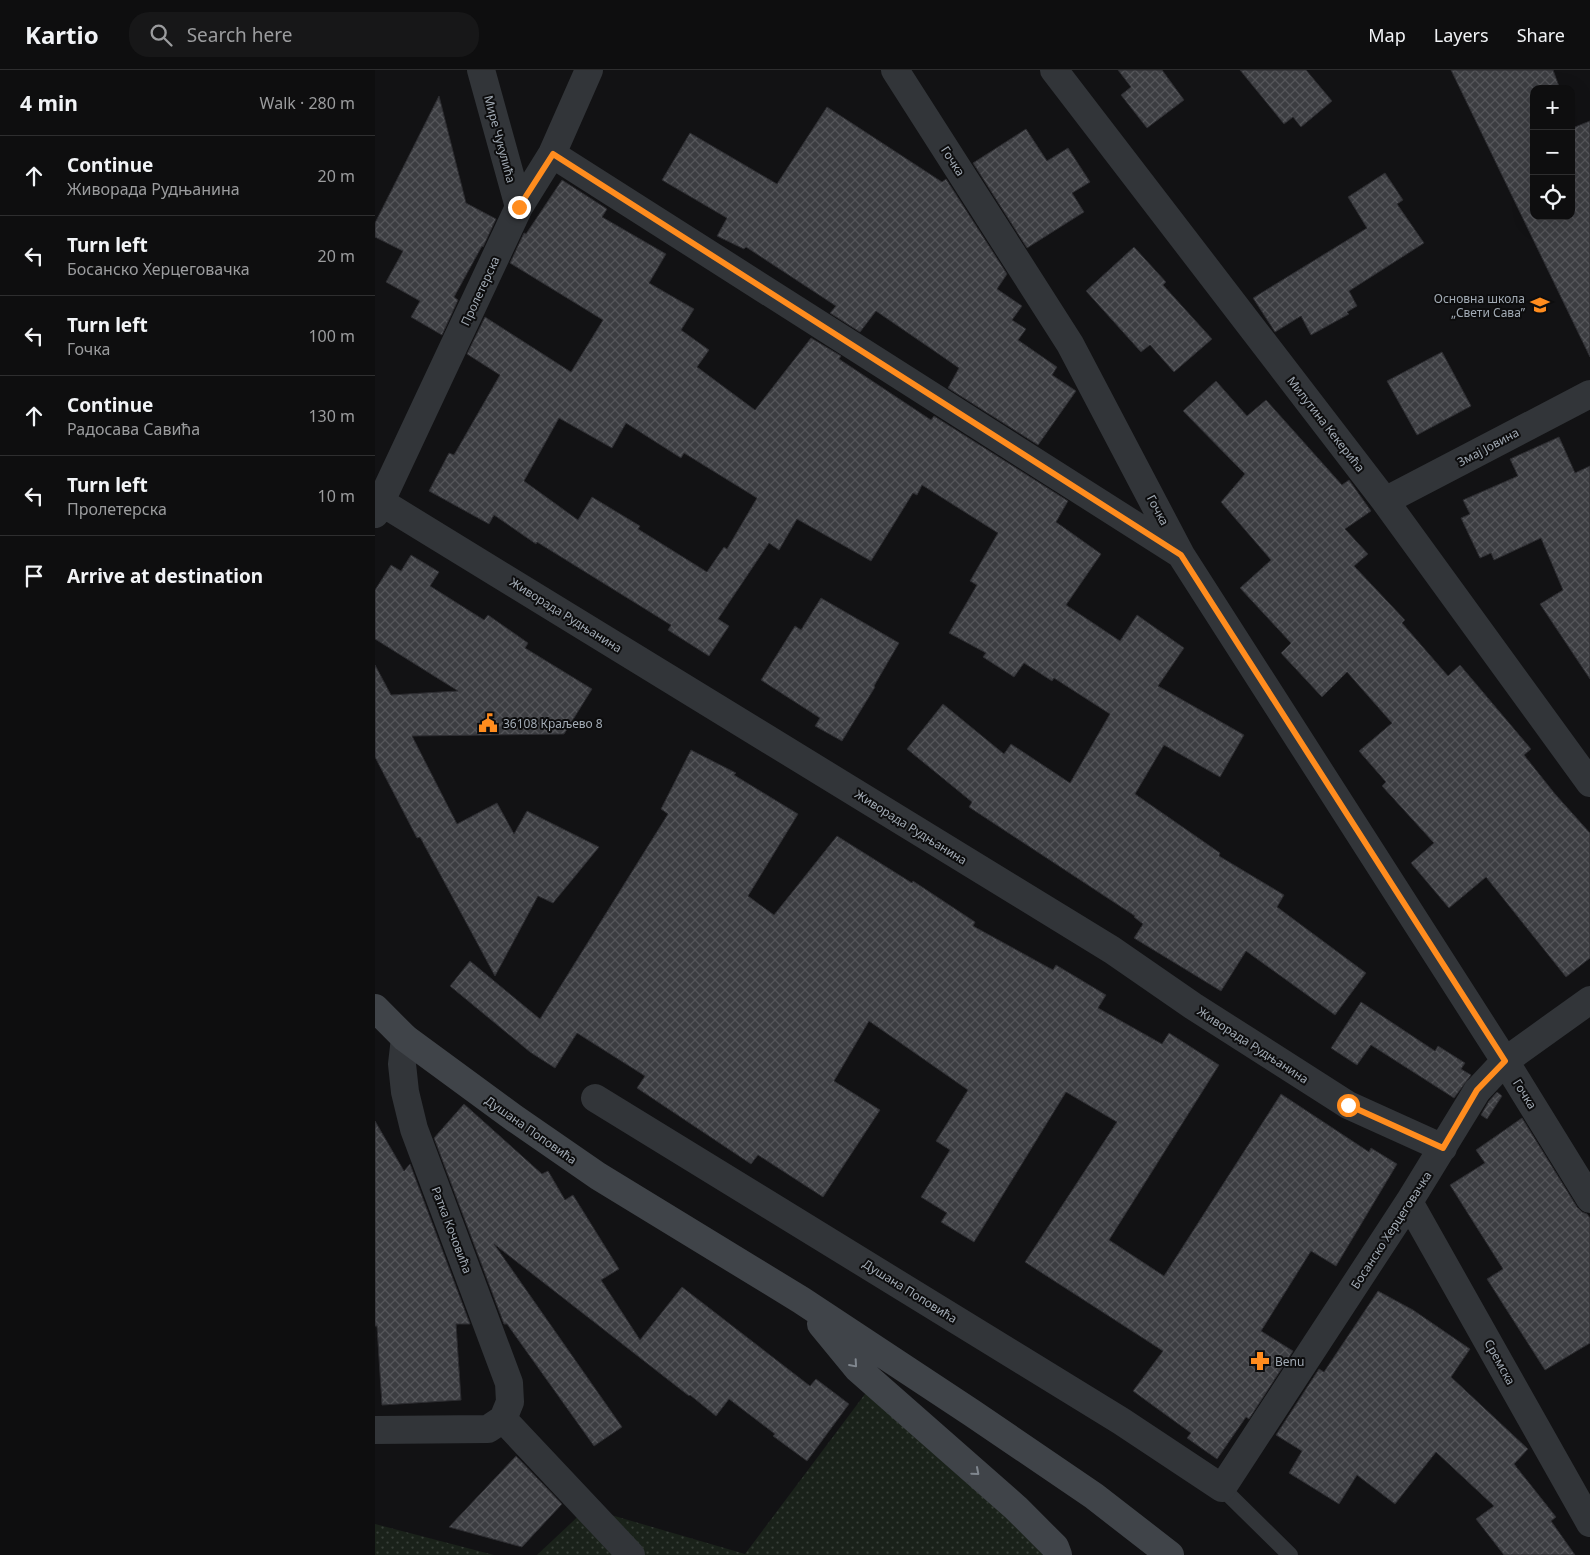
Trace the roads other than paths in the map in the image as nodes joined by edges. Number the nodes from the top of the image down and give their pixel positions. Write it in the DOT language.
graph roads {
  1 [pos="481,70"];
  2 [pos="589,70"];
  3 [pos="895,70"];
  4 [pos="1053,70"];
  5 [pos="553,154"];
  6 [pos="519,207"];
  7 [pos="1590,394"];
  8 [pos="1385,501"];
  9 [pos="378,508"];
  10 [pos="1181,555"];
  11 [pos="1590,783"];
  12 [pos="1590,1000"];
  13 [pos="375,1008"];
  14 [pos="405,1038"];
  15 [pos="1505,1061"];
  16 [pos="595,1098"];
  17 [pos="1443,1148"];
  18 [pos="1590,1199"];
  19 [pos="1409,1202"];
  20 [pos="801,1300"];
  21 [pos="503,1419"];
  22 [pos="375,1430"];
  23 [pos="1222,1488"];
  24 [pos="1590,1523"];
  25 [pos="1140,1531"];
  26 [pos="631,1555"];
  27 [pos="1058,1555"];
  28 [pos="1157,1555"];
  29 [pos="1170,1555"];
  30 [pos="1290,1555"];
  1 -- 6 [label="street, Мире Чукулића"];
  2 -- 5 [label="street, Пролетерска"];
  3 -- 10 [label="street, Гочка"];
  4 -- 8 [label="street, Милутина Кекерића"];
  5 -- 6 [label="street, Пролетерска"];
  5 -- 10 [label="street"];
  6 -- 9 [label="street, Пролетерска"];
  7 -- 8 [label="street, Змај Јовина"];
  8 -- 11 [label="street, Милутина Кекерића"];
  9 -- 17 [label="street, Живорада Рудњанина"];
  10 -- 15 [label="street, Гочка"];
  12 -- 15 [label="street, Босанско Херцеговачка"];
  13 -- 14 [label="main road, Душана Поповића"];
  14 -- 20 [label="main road, Душана Поповића"];
  14 -- 21 [label="street, Ратка Кочовића"];
  15 -- 17 [label="street, Босанско Херцеговачка"];
  15 -- 18 [label="street, Гочка"];
  16 -- 23 [label="street, Душана Поповића"];
  17 -- 19 [label="street, Босанско Херцеговачка"];
  19 -- 23 [label="street, Босанско Херцеговачка"];
  19 -- 24 [label="street, Сремска"];
  20 -- 25 [label="main road, Душана Поповића"];
  20 -- 27 [label="main road, Душана Поповића, one-way"];
  21 -- 22 [label="street"];
  21 -- 26 [label="street"];
  23 -- 30 [label="lane"];
  25 -- 28 [label="main road"];
  25 -- 29 [label="main road, Душана Поповића"];
}
